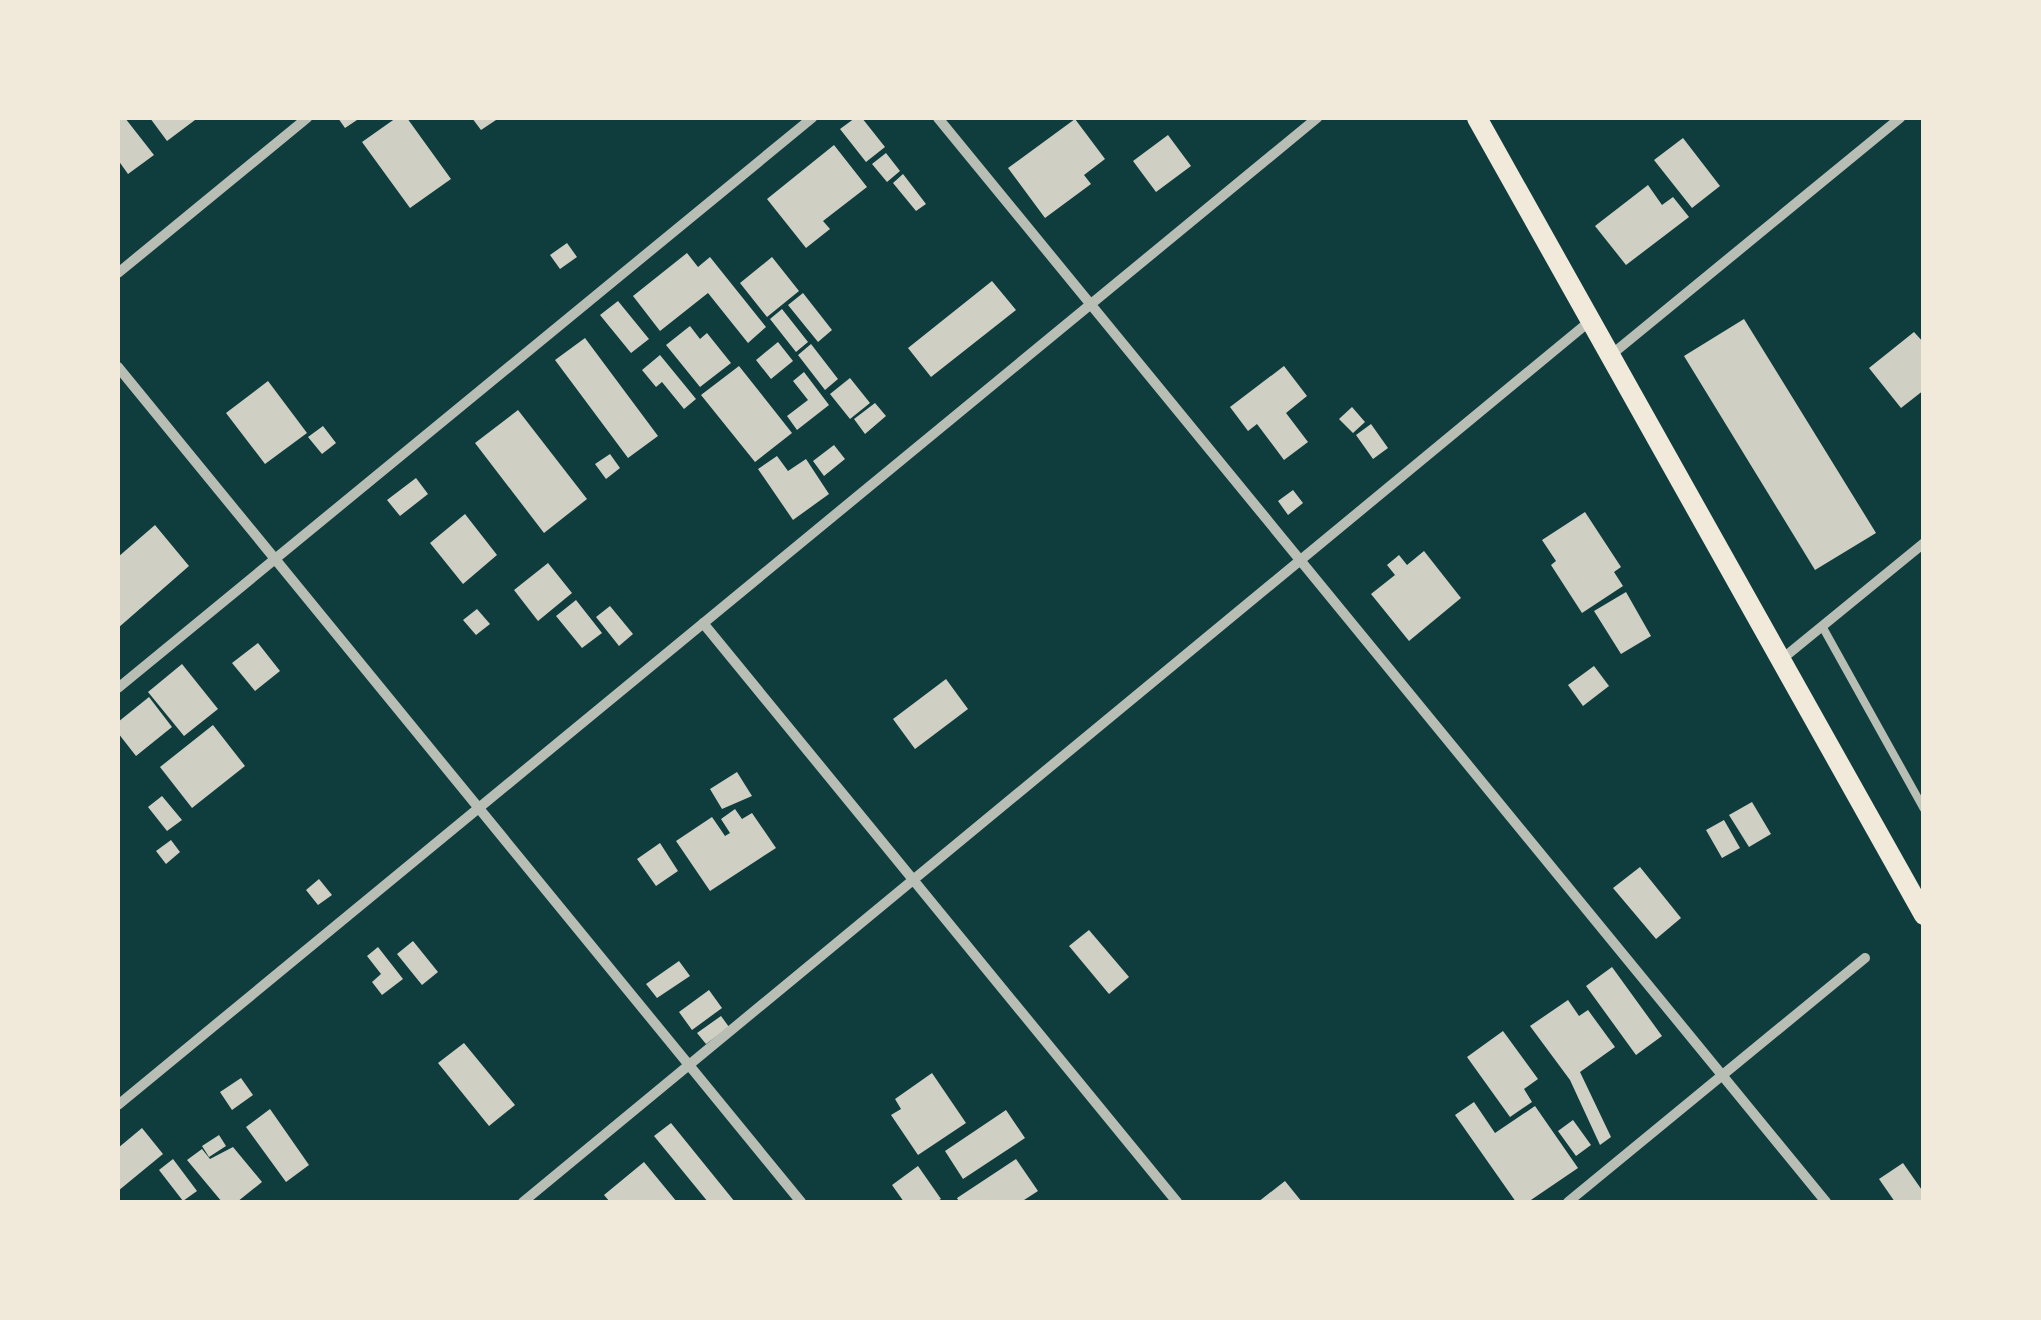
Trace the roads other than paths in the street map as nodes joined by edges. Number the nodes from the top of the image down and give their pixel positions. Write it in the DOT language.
graph roads {
  1 [pos="307,118"];
  2 [pos="812,118"];
  3 [pos="938,118"];
  4 [pos="1318,118"];
  5 [pos="1477,118"];
  6 [pos="1900,118"];
  7 [pos="118,273"];
  8 [pos="1090,304"];
  9 [pos="1591,320"];
  10 [pos="1610,355"];
  11 [pos="118,367"];
  12 [pos="1924,543"];
  13 [pos="274,559"];
  14 [pos="1300,560"];
  15 [pos="703,624"];
  16 [pos="1822,626"];
  17 [pos="1782,659"];
  18 [pos="118,688"];
  19 [pos="478,808"];
  20 [pos="1924,809"];
  21 [pos="913,880"];
  22 [pos="1924,915"];
  23 [pos="1866,958"];
  24 [pos="689,1066"];
  25 [pos="1722,1076"];
  26 [pos="118,1105"];
  27 [pos="523,1202"];
  28 [pos="801,1202"];
  29 [pos="1177,1202"];
  30 [pos="1568,1202"];
  31 [pos="1826,1202"];
  1 -- 7 [label="street"];
  2 -- 13 [label="street"];
  3 -- 8 [label="street"];
  4 -- 8 [label="street"];
  5 -- 9 [label="main road"];
  6 -- 10 [label="street"];
  8 -- 14 [label="street"];
  8 -- 15 [label="street"];
  9 -- 10 [label="main road"];
  9 -- 14 [label="street"];
  10 -- 17 [label="main road"];
  11 -- 13 [label="street"];
  12 -- 16 [label="street"];
  13 -- 18 [label="street"];
  13 -- 19 [label="street"];
  14 -- 21 [label="street"];
  14 -- 25 [label="street"];
  15 -- 19 [label="street"];
  15 -- 21 [label="street"];
  16 -- 17 [label="street"];
  16 -- 20 [label="lane"];
  17 -- 22 [label="main road"];
  19 -- 24 [label="street"];
  19 -- 26 [label="street"];
  21 -- 24 [label="street"];
  21 -- 29 [label="street"];
  23 -- 25 [label="street"];
  24 -- 27 [label="street"];
  24 -- 28 [label="street"];
  25 -- 30 [label="street"];
  25 -- 31 [label="street"];
}
